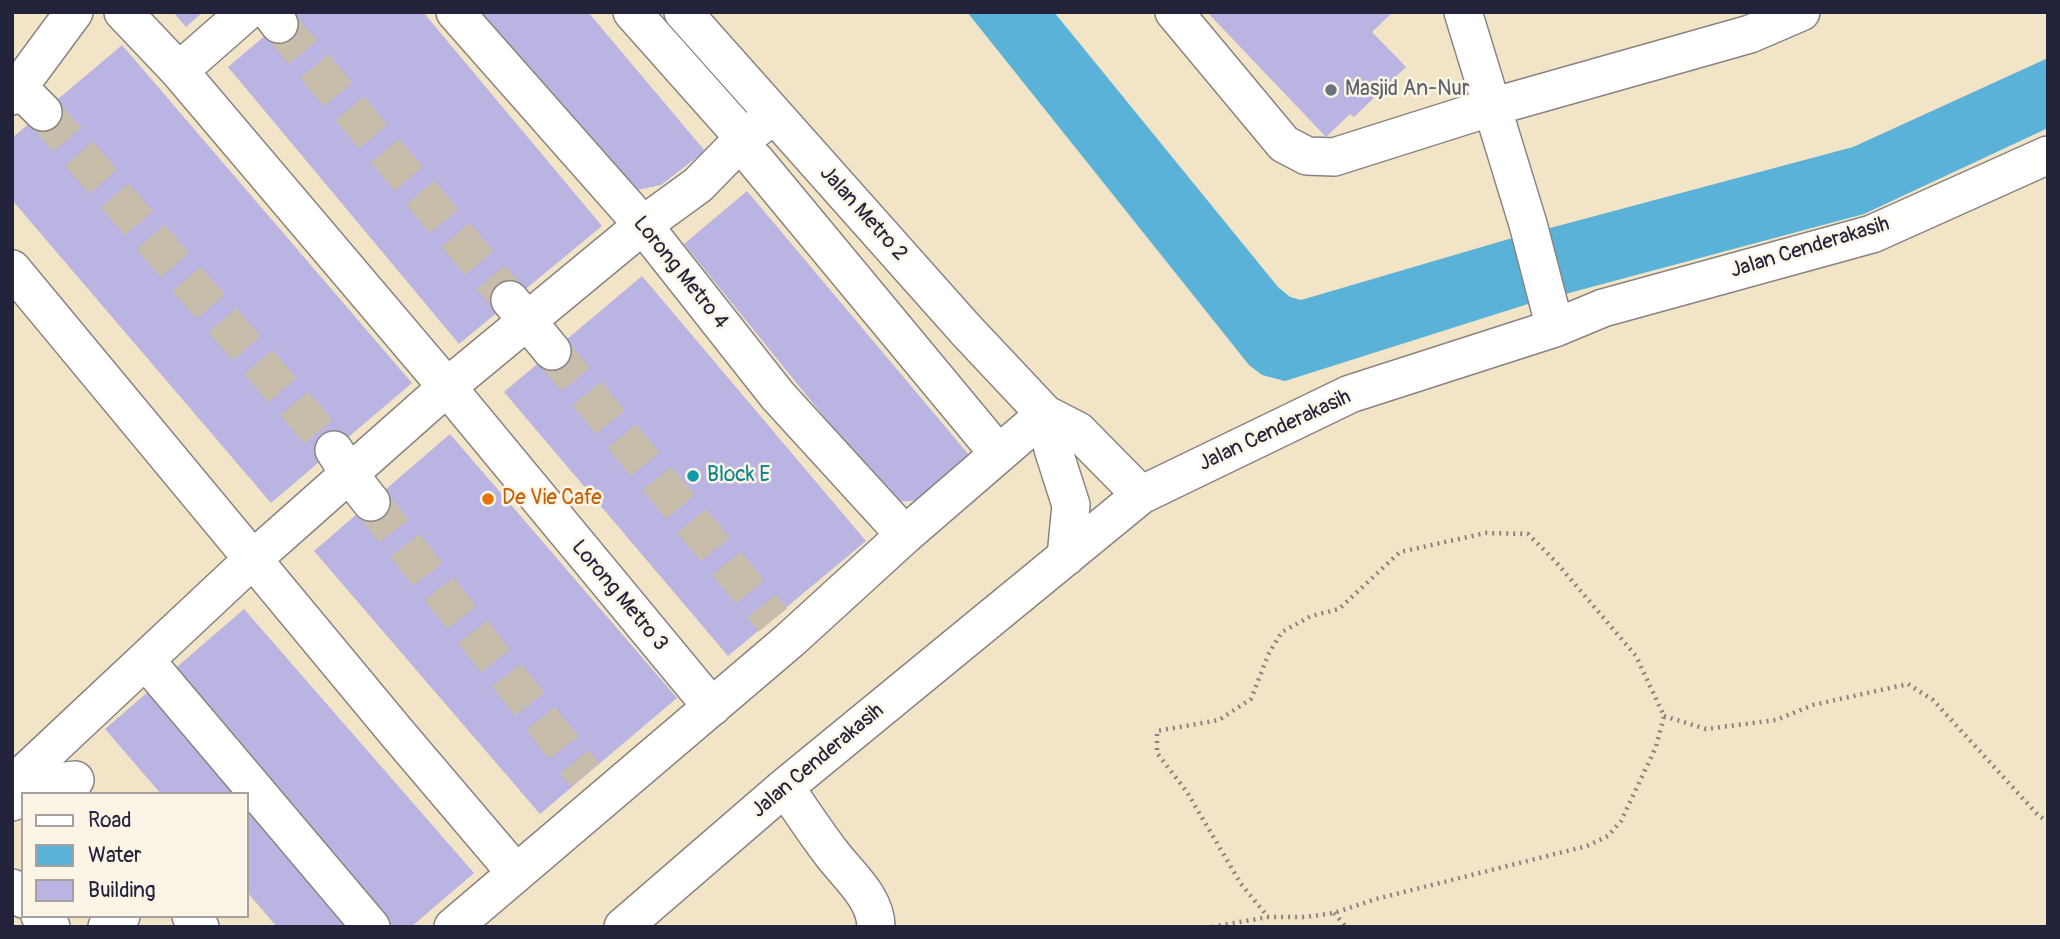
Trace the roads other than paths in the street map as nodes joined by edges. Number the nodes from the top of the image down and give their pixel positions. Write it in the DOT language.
graph roads {
  1 [pos="74,12"];
  2 [pos="122,12"];
  3 [pos="455,12"];
  4 [pos="632,12"];
  5 [pos="683,12"];
  6 [pos="1174,12"];
  7 [pos="1463,12"];
  8 [pos="1801,12"];
  9 [pos="265,16"];
  10 [pos="180,71"];
  11 [pos="25,99"];
  12 [pos="1492,107"];
  13 [pos="782,124"];
  14 [pos="749,149"];
  15 [pos="2048,155"];
  16 [pos="643,225"];
  17 [pos="12,269"];
  18 [pos="519,310"];
  19 [pos="1553,317"];
  20 [pos="552,351"];
  21 [pos="447,387"];
  22 [pos="1045,414"];
  23 [pos="998,453"];
  24 [pos="1141,495"];
  25 [pos="905,535"];
  26 [pos="1066,557"];
  27 [pos="253,559"];
  28 [pos="146,661"];
  29 [pos="712,707"];
  30 [pos="49,750"];
  31 [pos="12,785"];
  32 [pos="81,787"];
  33 [pos="785,787"];
  34 [pos="23,792"];
  35 [pos="516,873"];
  36 [pos="371,927"];
  37 [pos="453,927"];
  38 [pos="623,927"];
  39 [pos="876,927"];
  1 -- 11 [label="street"];
  2 -- 10 [label="street, Lorong Metro 3"];
  3 -- 16 [label="street, Lorong Metro 4"];
  4 -- 14 [label="street"];
  5 -- 13 [label="street, Jalan Metro 2"];
  6 -- 12 [label="street"];
  7 -- 12 [label="street"];
  8 -- 12 [label="street"];
  9 -- 10 [label="street"];
  10 -- 21 [label="street, Lorong Metro 3"];
  12 -- 19 [label="street"];
  13 -- 14 [label="street"];
  13 -- 22 [label="street, Jalan Metro 2"];
  14 -- 16 [label="street"];
  14 -- 23 [label="street"];
  15 -- 19 [label="street, Jalan Cenderakasih"];
  16 -- 18 [label="street"];
  16 -- 25 [label="street, Lorong Metro 4"];
  17 -- 27 [label="street"];
  18 -- 20 [label="street"];
  18 -- 21 [label="street"];
  19 -- 24 [label="street, Jalan Cenderakasih"];
  21 -- 27 [label="street"];
  21 -- 29 [label="street, Lorong Metro 3"];
  22 -- 23 [label="street"];
  22 -- 24 [label="street, Jalan Metro 2"];
  22 -- 26 [label="street"];
  23 -- 25 [label="street"];
  24 -- 26 [label="street, Jalan Cenderakasih"];
  25 -- 29 [label="street"];
  26 -- 33 [label="street, Jalan Cenderakasih"];
  27 -- 28 [label="street"];
  27 -- 35 [label="street"];
  28 -- 30 [label="street"];
  28 -- 36 [label="street"];
  29 -- 35 [label="street"];
  30 -- 31 [label="street"];
  30 -- 32 [label="street"];
  32 -- 34 [label="street"];
  33 -- 38 [label="street, Jalan Cenderakasih"];
  33 -- 39 [label="street"];
  35 -- 37 [label="street"];
}
